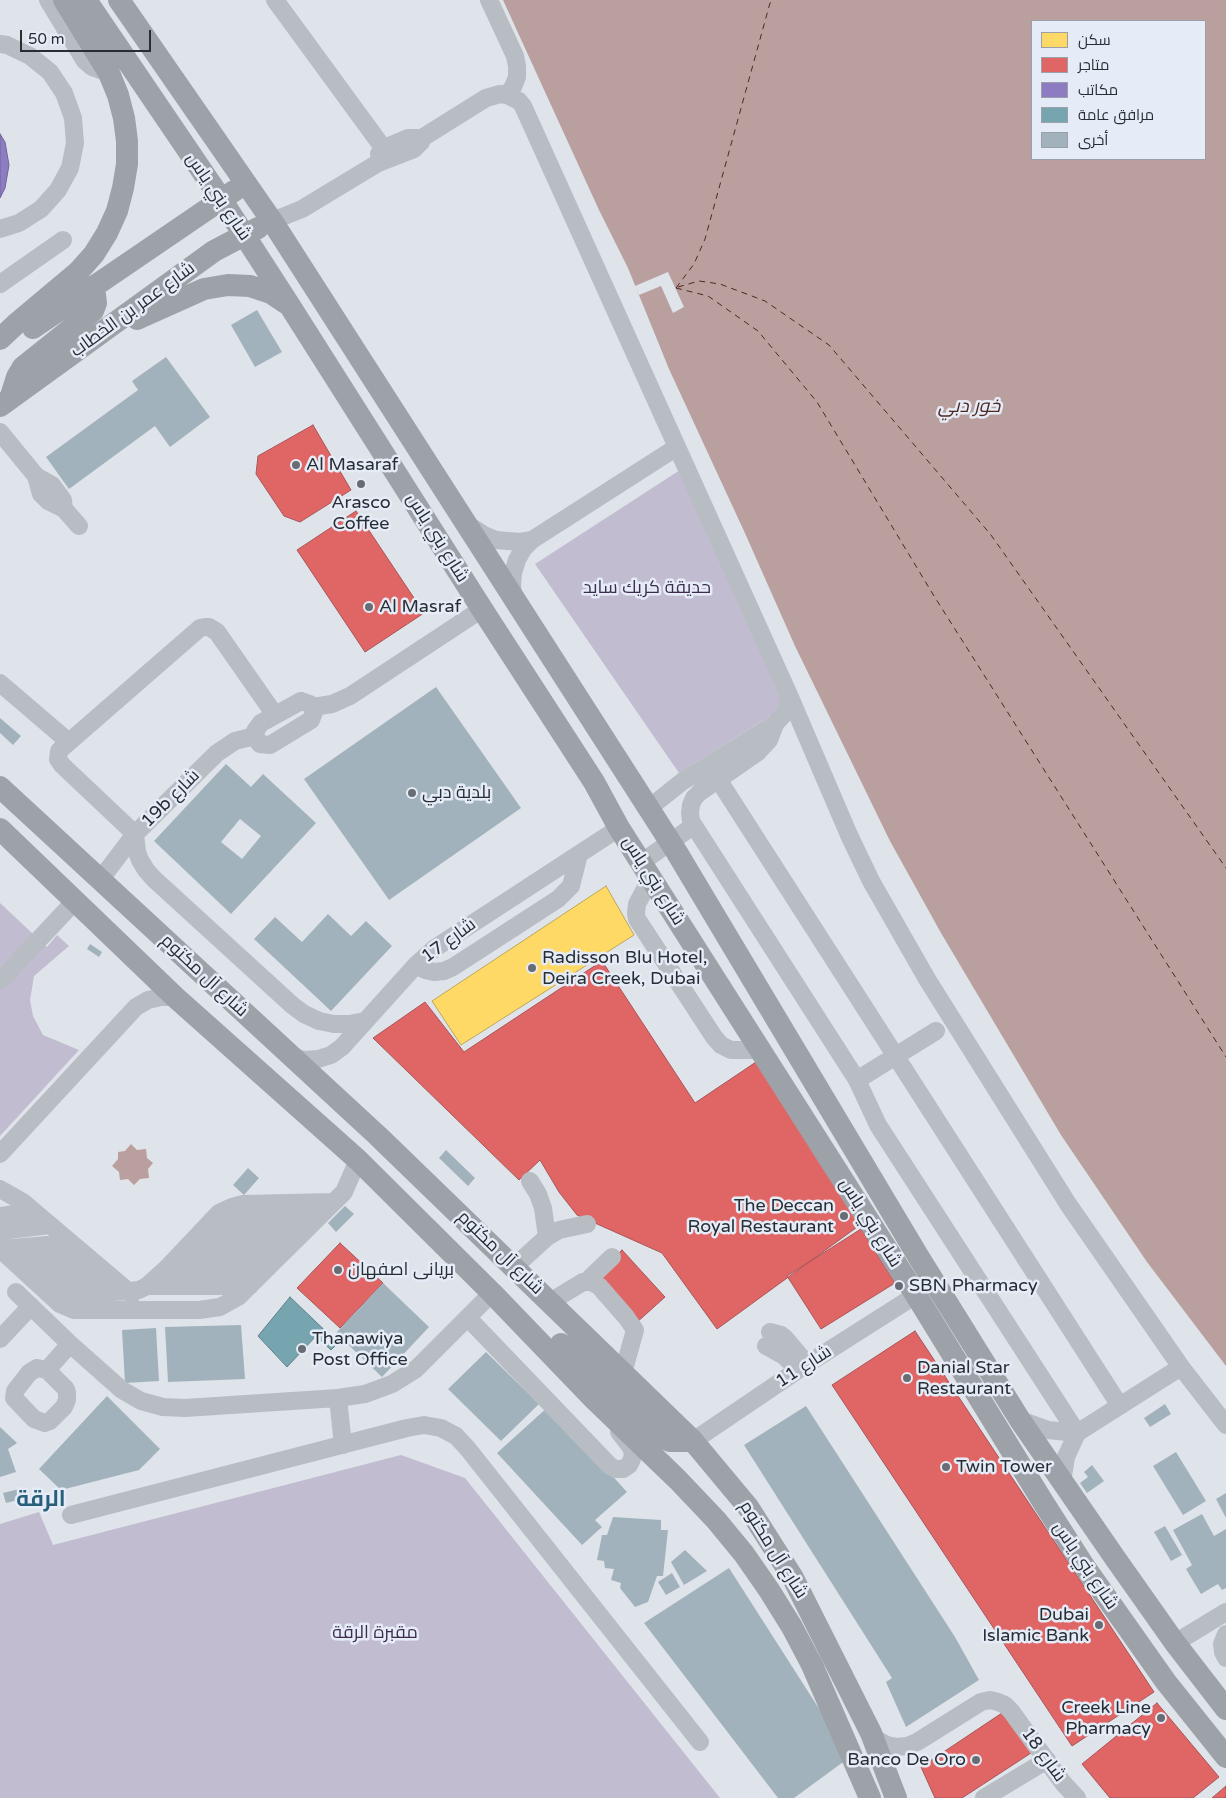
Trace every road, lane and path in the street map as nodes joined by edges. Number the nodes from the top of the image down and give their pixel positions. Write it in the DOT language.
graph roads {
  1 [pos="48,0"];
  2 [pos="64,0"];
  3 [pos="86,0"];
  4 [pos="119,0"];
  5 [pos="275,0"];
  6 [pos="489,0"];
  7 [pos="0,44"];
  8 [pos="109,73"];
  9 [pos="507,95"];
  10 [pos="422,138"];
  11 [pos="384,149"];
  12 [pos="370,167"];
  13 [pos="245,183"];
  14 [pos="221,199"];
  15 [pos="272,221"];
  16 [pos="0,229"];
  17 [pos="244,234"];
  18 [pos="63,240"];
  19 [pos="0,284"];
  20 [pos="91,287"];
  21 [pos="290,306"];
  22 [pos="0,339"];
  23 [pos="90,340"];
  24 [pos="0,350"];
  25 [pos="5,403"];
  26 [pos="0,432"];
  27 [pos="677,447"];
  28 [pos="464,522"];
  29 [pos="79,526"];
  30 [pos="532,540"];
  31 [pos="513,598"];
  32 [pos="482,609"];
  33 [pos="502,638"];
  34 [pos="0,683"];
  35 [pos="789,695"];
  36 [pos="313,707"];
  37 [pos="275,715"];
  38 [pos="255,736"];
  39 [pos="69,742"];
  40 [pos="714,772"];
  41 [pos="0,787"];
  42 [pos="649,808"];
  43 [pos="620,828"];
  44 [pos="0,829"];
  45 [pos="135,834"];
  46 [pos="662,853"];
  47 [pos="579,854"];
  48 [pos="100,880"];
  49 [pos="75,900"];
  50 [pos="416,965"];
  51 [pos="0,981"];
  52 [pos="175,997"];
  53 [pos="365,1021"];
  54 [pos="936,1031"];
  55 [pos="761,1050"];
  56 [pos="896,1056"];
  57 [pos="292,1057"];
  58 [pos="857,1080"];
  59 [pos="378,1136"];
  60 [pos="0,1154"];
  61 [pos="358,1160"];
  62 [pos="530,1181"];
  63 [pos="0,1189"];
  64 [pos="333,1202"];
  65 [pos="33,1211"];
  66 [pos="0,1216"];
  67 [pos="316,1218"];
  68 [pos="212,1220"];
  69 [pos="586,1224"];
  70 [pos="50,1226"];
  71 [pos="0,1231"];
  72 [pos="302,1233"];
  73 [pos="199,1235"];
  74 [pos="547,1237"];
  75 [pos="70,1243"];
  76 [pos="0,1249"];
  77 [pos="285,1250"];
  78 [pos="182,1252"];
  79 [pos="612,1257"];
  80 [pos="91,1260"];
  81 [pos="17,1264"];
  82 [pos="514,1267"];
  83 [pos="167,1268"];
  84 [pos="268,1268"];
  85 [pos="110,1276"];
  86 [pos="35,1280"];
  87 [pos="586,1282"];
  88 [pos="147,1286"];
  89 [pos="250,1286"];
  90 [pos="128,1291"];
  91 [pos="16,1292"];
  92 [pos="492,1293"];
  93 [pos="916,1295"];
  94 [pos="52,1296"];
  95 [pos="550,1302"];
  96 [pos="31,1306"];
  97 [pos="151,1310"];
  98 [pos="468,1318"];
  99 [pos="0,1339"];
  100 [pos="768,1339"];
  101 [pos="70,1344"];
  102 [pos="803,1367"];
  103 [pos="1181,1367"];
  104 [pos="47,1370"];
  105 [pos="623,1373"];
  106 [pos="338,1398"];
  107 [pos="594,1399"];
  108 [pos="1120,1406"];
  109 [pos="1020,1420"];
  110 [pos="1226,1425"];
  111 [pos="1076,1433"];
  112 [pos="694,1442"];
  113 [pos="342,1444"];
  114 [pos="1062,1482"];
  115 [pos="71,1515"];
  116 [pos="1226,1612"];
  117 [pos="1226,1634"];
  118 [pos="1176,1643"];
  119 [pos="1226,1658"];
  120 [pos="1166,1682"];
  121 [pos="1226,1709"];
  122 [pos="871,1732"];
  123 [pos="1226,1740"];
  124 [pos="700,1742"];
  125 [pos="1226,1757"];
  126 [pos="1047,1760"];
  127 [pos="870,1798"];
  128 [pos="896,1798"];
  129 [pos="984,1798"];
  130 [pos="1076,1798"];
  1 -- 8 [label="street"];
  2 -- 8 [label="main road"];
  3 -- 14 [label="main road, شارع بني ياس"];
  4 -- 13 [label="main road, شارع بني ياس"];
  5 -- 11 [label="street"];
  6 -- 9 [label="street"];
  7 -- 16 [label="street"];
  8 -- 22 [label="main road"];
  9 -- 10 [label="street"];
  9 -- 27 [label="street"];
  10 -- 11 [label="street"];
  10 -- 12 [label="street"];
  11 -- 12 [label="street"];
  12 -- 15 [label="street"];
  13 -- 14 [label="main road"];
  13 -- 15 [label="main road, شارع بني ياس"];
  14 -- 17 [label="main road, شارع بني ياس"];
  14 -- 20 [label="main road"];
  15 -- 17 [label="main road, شارع عمر بن الخطاب"];
  15 -- 28 [label="main road, شارع بني ياس"];
  17 -- 21 [label="main road, شارع بني ياس"];
  17 -- 23 [label="main road, شارع عمر بن الخطاب"];
  18 -- 19 [label="street"];
  20 -- 24 [label="main road"];
  20 -- 25 [label="main road"];
  21 -- 23 [label="main road"];
  21 -- 32 [label="main road, شارع بني ياس"];
  23 -- 25 [label="main road, شارع عمر بن الخطاب"];
  26 -- 29 [label="street"];
  27 -- 30 [label="street"];
  27 -- 35 [label="street"];
  28 -- 30 [label="street"];
  28 -- 31 [label="main road, شارع بني ياس"];
  30 -- 31 [label="street"];
  31 -- 42 [label="main road, شارع بني ياس"];
  32 -- 33 [label="main road, شارع بني ياس"];
  32 -- 36 [label="street"];
  33 -- 42 [label="main road"];
  33 -- 43 [label="main road, شارع بني ياس"];
  34 -- 39 [label="street"];
  35 -- 40 [label="street"];
  35 -- 103 [label="street"];
  36 -- 37 [label="street"];
  36 -- 38 [label="street"];
  37 -- 38 [label="street"];
  37 -- 39 [label="street"];
  38 -- 45 [label="street, 19b شارع"];
  39 -- 45 [label="street"];
  40 -- 42 [label="street"];
  40 -- 56 [label="street"];
  40 -- 58 [label="street"];
  41 -- 48 [label="main road, شارع آل مكتوم"];
  42 -- 46 [label="main road, شارع بني ياس"];
  43 -- 46 [label="main road"];
  43 -- 47 [label="street, شارع 17"];
  44 -- 49 [label="main road, شارع آل مكتوم"];
  45 -- 48 [label="street, 19b شارع"];
  45 -- 53 [label="street"];
  46 -- 55 [label="main road, شارع بني ياس"];
  46 -- 55 [label="street"];
  46 -- 109 [label="main road, شارع بني ياس"];
  47 -- 50 [label="street, شارع 17"];
  47 -- 50 [label="street"];
  48 -- 57 [label="main road, شارع آل مكتوم"];
  49 -- 51 [label="street"];
  49 -- 52 [label="main road, شارع آل مكتوم"];
  50 -- 53 [label="street, شارع 17"];
  52 -- 60 [label="street"];
  52 -- 61 [label="main road, شارع آل مكتوم"];
  53 -- 57 [label="street, شارع 17"];
  54 -- 56 [label="street"];
  55 -- 93 [label="main road, شارع بني ياس"];
  56 -- 58 [label="street"];
  56 -- 108 [label="street"];
  57 -- 59 [label="main road, شارع آل مكتوم"];
  58 -- 111 [label="street"];
  59 -- 61 [label="main road"];
  59 -- 82 [label="main road, شارع آل مكتوم"];
  61 -- 64 [label="street"];
  61 -- 92 [label="main road, شارع آل مكتوم"];
  62 -- 74 [label="street"];
  63 -- 65 [label="street"];
  64 -- 67 [label="street"];
  64 -- 68 [label="street"];
  65 -- 66 [label="street"];
  65 -- 70 [label="street"];
  67 -- 68 [label="street"];
  67 -- 72 [label="street"];
  68 -- 73 [label="street"];
  69 -- 74 [label="street"];
  70 -- 71 [label="street"];
  70 -- 75 [label="street"];
  72 -- 73 [label="street"];
  72 -- 77 [label="street"];
  73 -- 78 [label="street"];
  74 -- 82 [label="street"];
  75 -- 76 [label="street"];
  75 -- 80 [label="street"];
  76 -- 81 [label="street"];
  77 -- 78 [label="street"];
  77 -- 84 [label="street"];
  78 -- 83 [label="street"];
  79 -- 87 [label="street"];
  80 -- 81 [label="street"];
  80 -- 85 [label="street"];
  81 -- 86 [label="street"];
  82 -- 95 [label="main road, شارع آل مكتوم"];
  83 -- 84 [label="street"];
  83 -- 88 [label="street"];
  84 -- 89 [label="street"];
  85 -- 86 [label="street"];
  85 -- 90 [label="street"];
  86 -- 94 [label="street"];
  87 -- 95 [label="street"];
  87 -- 105 [label="street"];
  88 -- 89 [label="street"];
  88 -- 90 [label="street"];
  89 -- 97 [label="street"];
  90 -- 94 [label="street"];
  90 -- 97 [label="street"];
  91 -- 96 [label="street"];
  92 -- 98 [label="street"];
  92 -- 107 [label="main road, شارع آل مكتوم"];
  92 -- 112 [label="main road"];
  93 -- 102 [label="street, شارع 11"];
  93 -- 120 [label="main road, شارع بني ياس"];
  94 -- 97 [label="street"];
  95 -- 105 [label="main road, شارع آل مكتوم"];
  96 -- 99 [label="street"];
  96 -- 101 [label="street"];
  98 -- 106 [label="street"];
  98 -- 107 [label="street"];
  100 -- 102 [label="street"];
  101 -- 104 [label="street"];
  101 -- 106 [label="street"];
  102 -- 112 [label="street, شارع 11"];
  103 -- 108 [label="street"];
  103 -- 110 [label="street"];
  105 -- 112 [label="main road, شارع آل مكتوم"];
  106 -- 113 [label="street"];
  107 -- 127 [label="main road, شارع آل مكتوم"];
  108 -- 111 [label="street"];
  109 -- 111 [label="street"];
  109 -- 114 [label="main road, شارع بني ياس"];
  111 -- 114 [label="street"];
  112 -- 122 [label="main road, شارع آل مكتوم"];
  113 -- 115 [label="street"];
  113 -- 124 [label="street"];
  114 -- 118 [label="main road, شارع بني ياس"];
  116 -- 118 [label="street"];
  117 -- 119 [label="street"];
  118 -- 121 [label="main road, شارع بني ياس"];
  120 -- 123 [label="main road"];
  120 -- 125 [label="main road, شارع بني ياس"];
  122 -- 126 [label="street, شارع 18"];
  122 -- 128 [label="main road, شارع آل مكتوم"];
  126 -- 129 [label="street"];
  126 -- 130 [label="street, شارع 18"];
}
